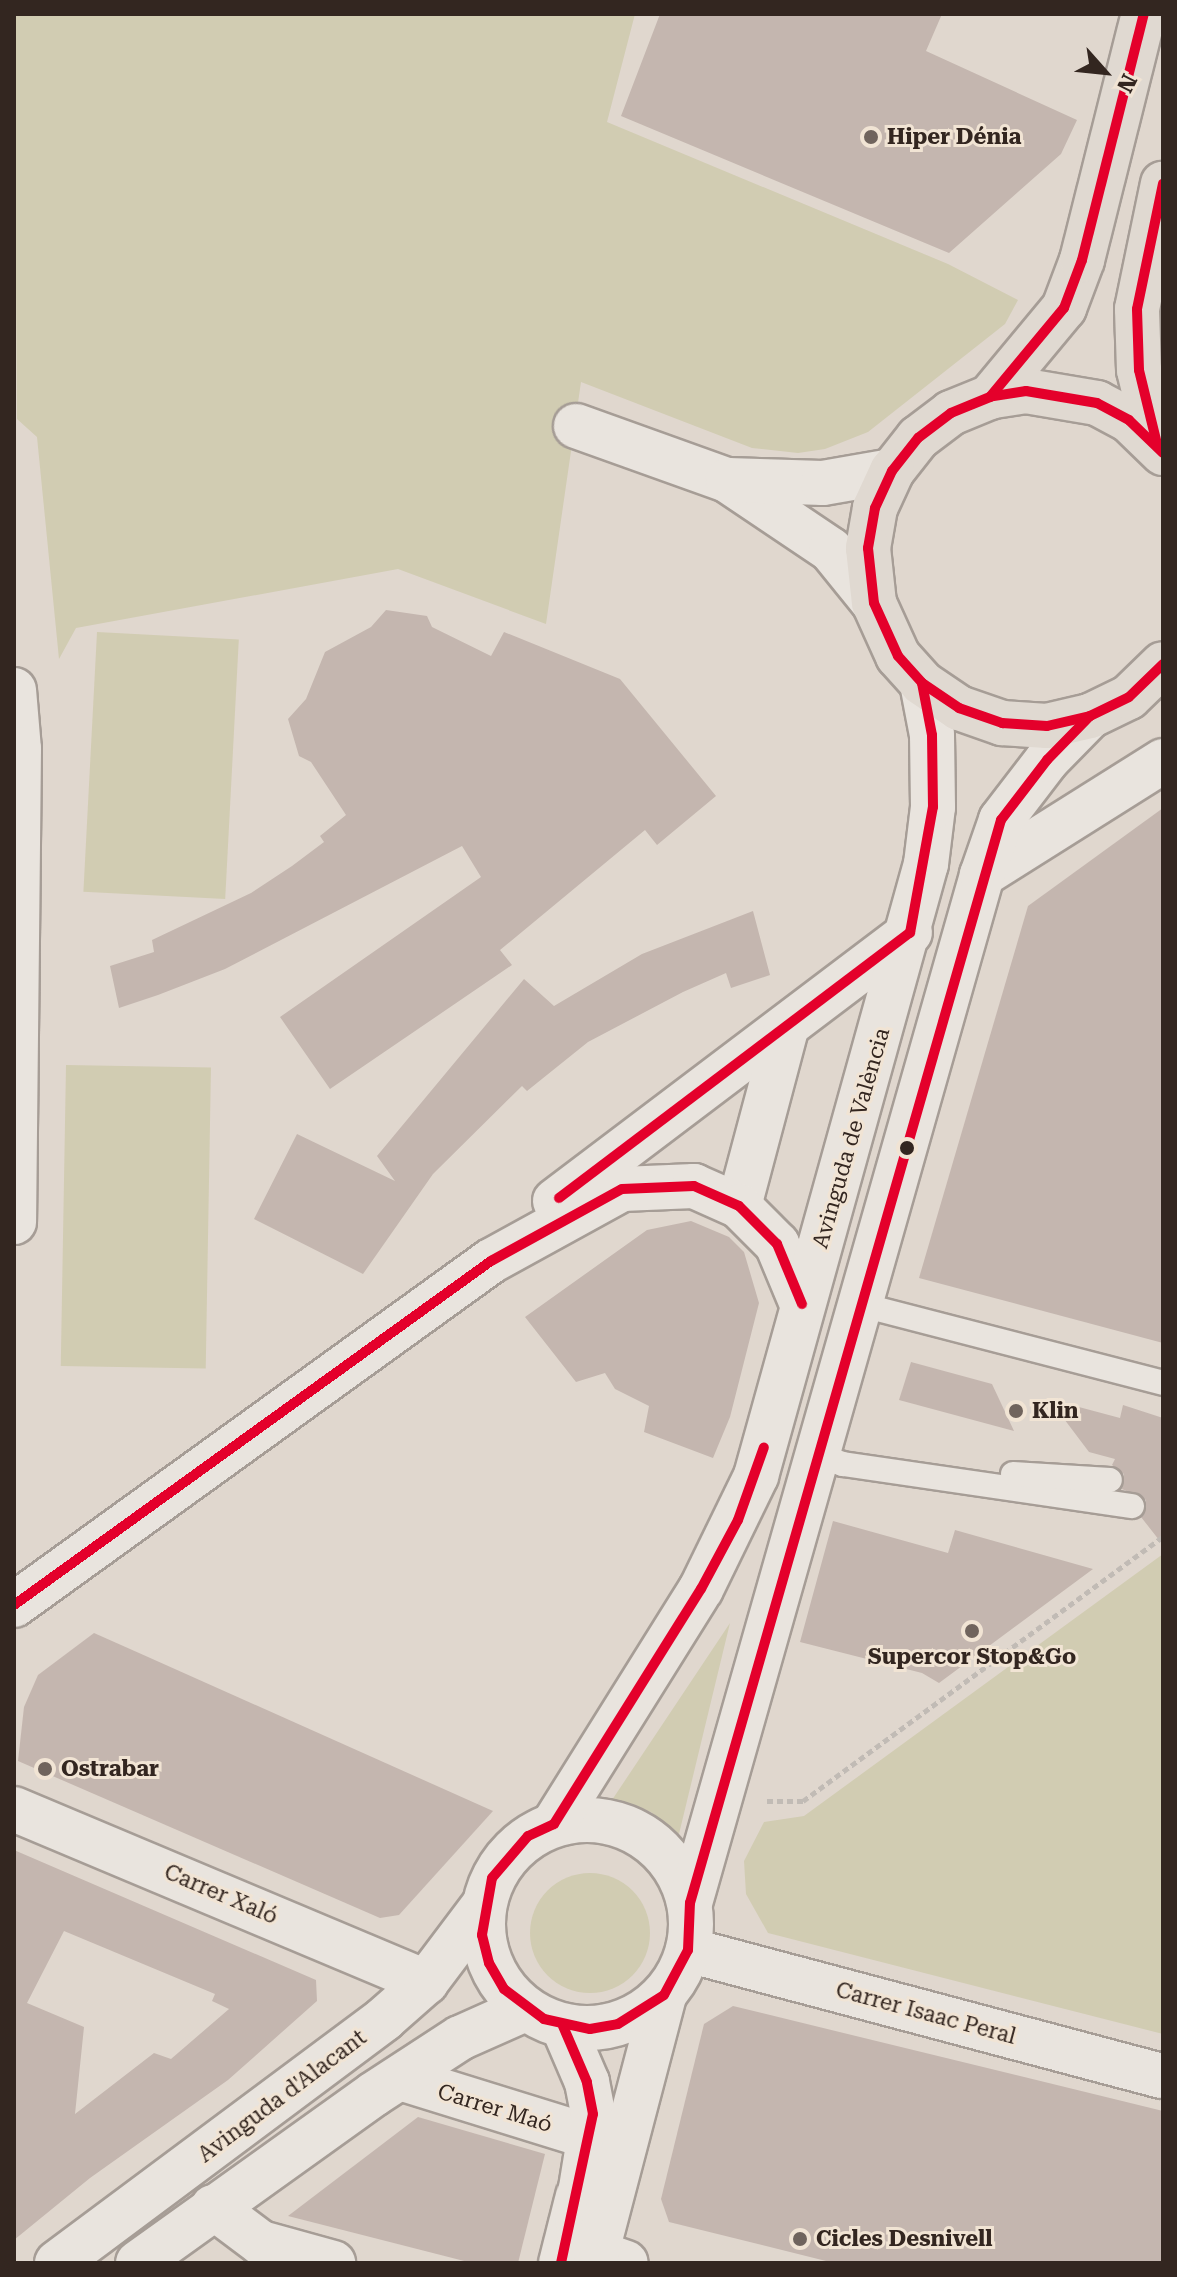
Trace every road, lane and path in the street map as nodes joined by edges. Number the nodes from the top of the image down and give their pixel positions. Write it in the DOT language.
graph roads {
  1 [pos="1144,14"];
  2 [pos="1163,184"];
  3 [pos="990,397"];
  4 [pos="576,426"];
  5 [pos="1160,448"];
  6 [pos="892,471"];
  7 [pos="727,480"];
  8 [pos="874,603"];
  9 [pos="1162,666"];
  10 [pos="922,683"];
  11 [pos="14,690"];
  12 [pos="1090,716"];
  13 [pos="1163,761"];
  14 [pos="982,875"];
  15 [pos="910,933"];
  16 [pos="786,1029"];
  17 [pos="739,1206"];
  18 [pos="14,1222"];
  19 [pos="491,1261"];
  20 [pos="802,1304"];
  21 [pos="862,1305"];
  22 [pos="1163,1383"];
  23 [pos="830,1460"];
  24 [pos="1110,1480"];
  25 [pos="1132,1506"];
  26 [pos="1163,1537"];
  27 [pos="14,1605"];
  28 [pos="721,1801"];
  29 [pos="14,1809"];
  30 [pos="554,1824"];
  31 [pos="690,1903"];
  32 [pos="484,1905"];
  33 [pos="688,1950"];
  34 [pos="426,1982"];
  35 [pos="664,1995"];
  36 [pos="544,2017"];
  37 [pos="1163,2076"];
  38 [pos="400,2078"];
  39 [pos="587,2154"];
  40 [pos="213,2207"];
  41 [pos="595,2260"];
  42 [pos="57,2263"];
  43 [pos="138,2263"];
  44 [pos="333,2263"];
  1 -- 3 [label="main road"];
  2 -- 5 [label="main road"];
  3 -- 5 [label="main road"];
  3 -- 6 [label="main road"];
  4 -- 7 [label="main road"];
  6 -- 7 [label="main road"];
  6 -- 8 [label="main road"];
  7 -- 8 [label="main road"];
  8 -- 10 [label="main road"];
  9 -- 12 [label="main road"];
  10 -- 12 [label="main road"];
  10 -- 15 [label="main road, Avinguda de València"];
  11 -- 18 [label="main road"];
  12 -- 14 [label="main road"];
  13 -- 14 [label="main road"];
  14 -- 21 [label="main road"];
  15 -- 16 [label="main road"];
  15 -- 20 [label="main road, Avinguda de València"];
  16 -- 17 [label="main road"];
  16 -- 19 [label="main road"];
  17 -- 19 [label="main road"];
  17 -- 20 [label="main road"];
  19 -- 27 [label="main road"];
  20 -- 30 [label="main road, Avinguda de València"];
  21 -- 22 [label="lane"];
  21 -- 23 [label="main road"];
  23 -- 24 [label="lane"];
  23 -- 25 [label="lane"];
  23 -- 28 [label="main road"];
  26 -- 28 [label="path"];
  28 -- 31 [label="main road"];
  29 -- 34 [label="main road, Carrer Xaló"];
  30 -- 31 [label="main road"];
  30 -- 32 [label="main road"];
  31 -- 33 [label="main road"];
  32 -- 34 [label="main road, Avinguda d'Alacant"];
  32 -- 36 [label="main road"];
  33 -- 35 [label="main road"];
  33 -- 37 [label="main road, Carrer Isaac Peral"];
  34 -- 42 [label="main road, Avinguda d'Alacant"];
  35 -- 36 [label="main road"];
  35 -- 41 [label="main road"];
  36 -- 38 [label="main road"];
  36 -- 39 [label="main road"];
  38 -- 39 [label="main road, Carrer Maó"];
  38 -- 40 [label="main road"];
  39 -- 41 [label="main road"];
  40 -- 43 [label="main road"];
  40 -- 44 [label="main road"];
}
